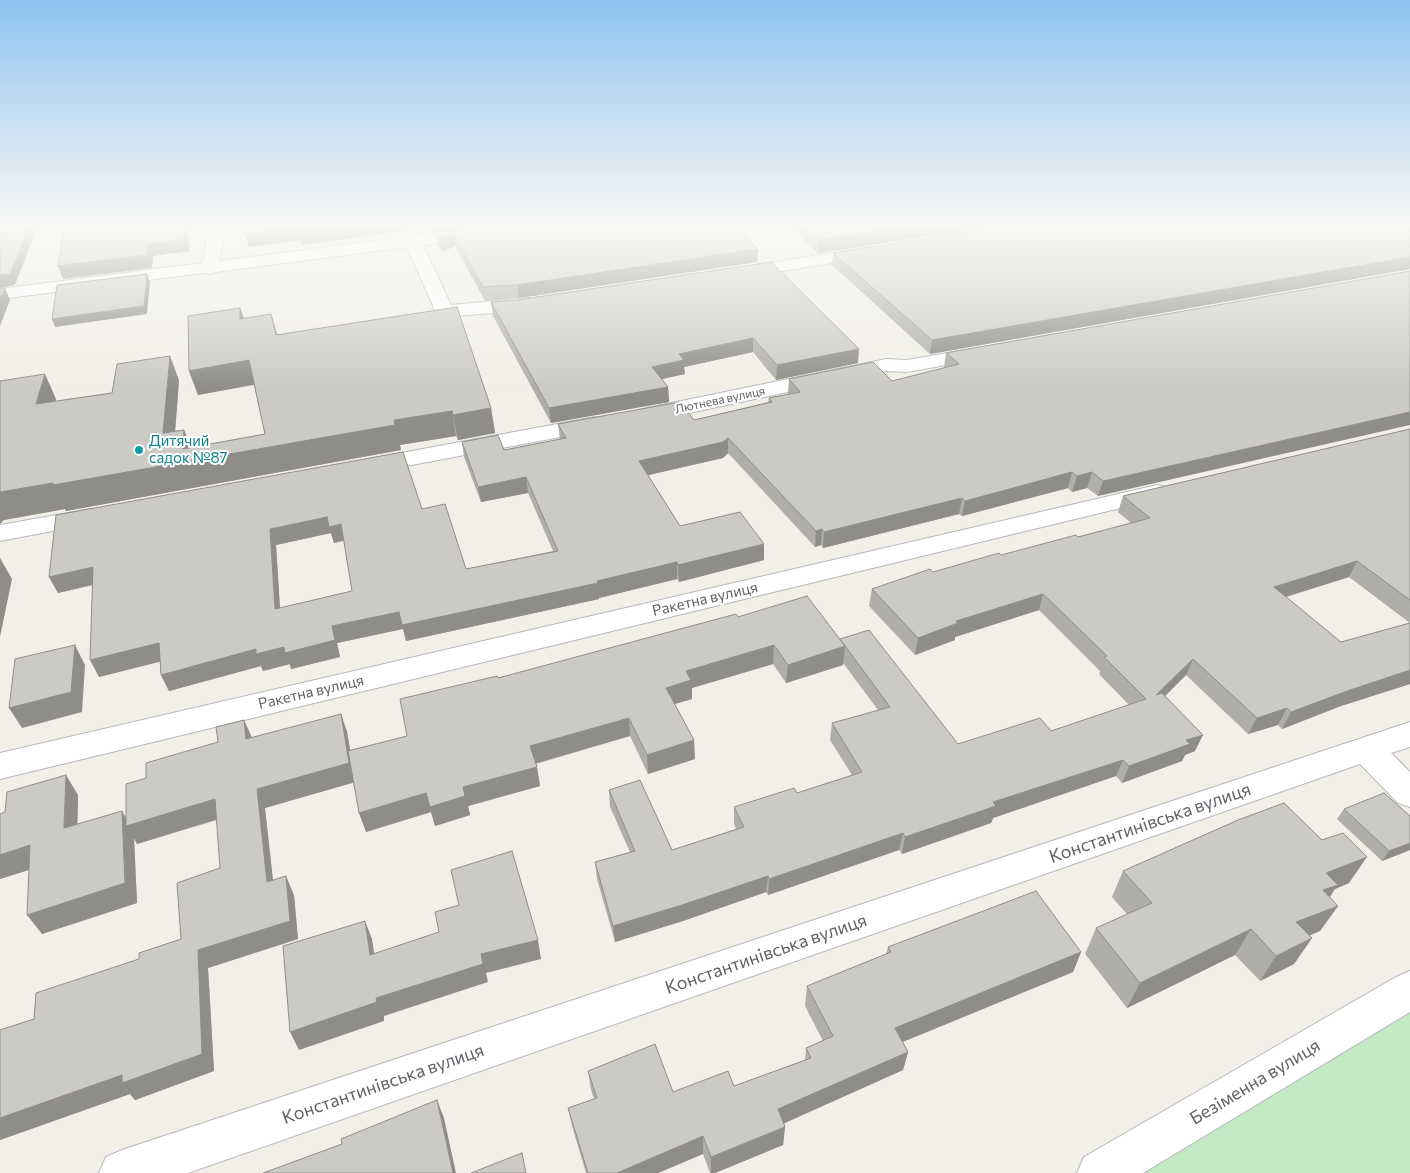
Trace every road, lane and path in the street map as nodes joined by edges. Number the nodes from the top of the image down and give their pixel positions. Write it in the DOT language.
graph roads {
  1 [pos="119,280"];
  2 [pos="430,280"];
  3 [pos="0,294"];
  4 [pos="547,301"];
  5 [pos="444,311"];
  6 [pos="425,314"];
  7 [pos="1005,349"];
  8 [pos="353,469"];
  9 [pos="1177,488"];
  10 [pos="108,514"];
  11 [pos="0,534"];
  12 [pos="1410,734"];
  13 [pos="1366,749"];
  14 [pos="0,766"];
  15 [pos="1410,793"];
  16 [pos="1410,990"];
  17 [pos="122,1173"];
  18 [pos="1100,1173"];
  1 -- 3 [label="street"];
  2 -- 5 [label="street"];
  4 -- 5 [label="street"];
  5 -- 6 [label="street"];
  7 -- 8 [label="street, Лютнева вулиця"];
  9 -- 14 [label="street, Ракетна вулиця"];
  10 -- 11 [label="street"];
  12 -- 13 [label="street, Константинівська вулиця"];
  13 -- 15 [label="street"];
  13 -- 17 [label="street, Константинівська вулиця"];
  16 -- 18 [label="street, Безіменна вулиця"];
}
